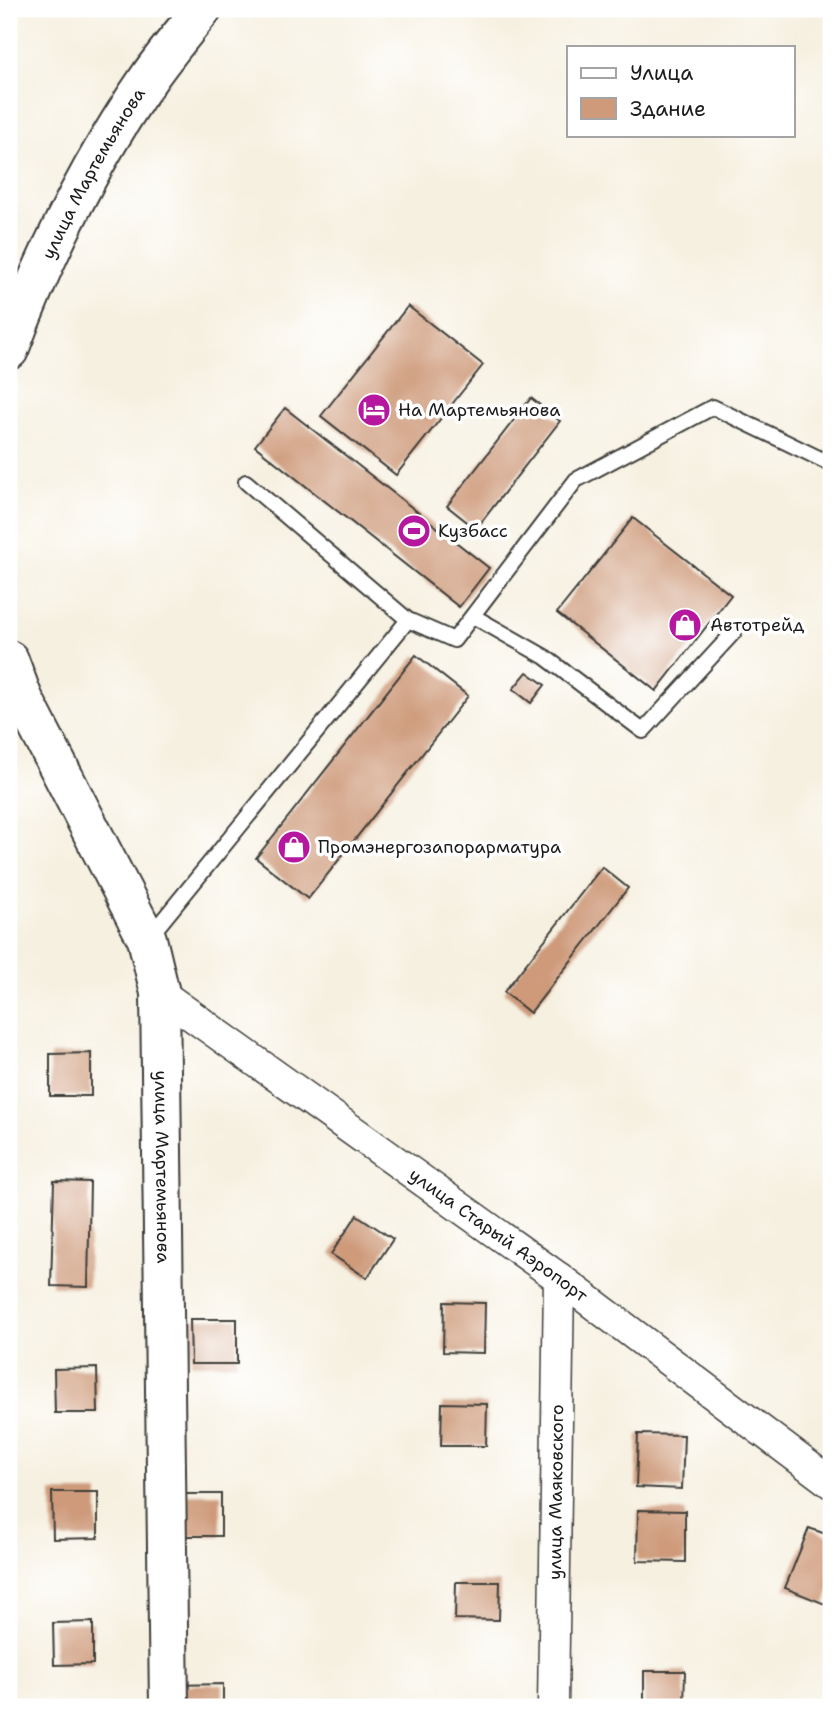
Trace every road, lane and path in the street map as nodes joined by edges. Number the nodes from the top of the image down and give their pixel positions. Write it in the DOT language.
graph roads {
  1 [pos="202,9"];
  2 [pos="9,350"];
  3 [pos="831,464"];
  4 [pos="246,482"];
  5 [pos="473,616"];
  6 [pos="408,620"];
  7 [pos="734,632"];
  8 [pos="9,660"];
  9 [pos="16,699"];
  10 [pos="147,939"];
  11 [pos="160,993"];
  12 [pos="559,1278"];
  13 [pos="831,1483"];
  14 [pos="169,1707"];
  15 [pos="553,1707"];
  1 -- 2 [label="street, улица Мартемьянова"];
  3 -- 5 [label="lane"];
  4 -- 6 [label="lane"];
  5 -- 6 [label="lane"];
  5 -- 7 [label="lane"];
  6 -- 10 [label="lane"];
  8 -- 9 [label="street, улица Мартемьянова"];
  9 -- 10 [label="street, улица Мартемьянова"];
  10 -- 11 [label="street, улица Мартемьянова"];
  11 -- 12 [label="street, улица Старый Аэропорт"];
  11 -- 14 [label="street, улица Мартемьянова"];
  12 -- 13 [label="street, улица Старый Аэропорт"];
  12 -- 15 [label="street, улица Маяковского"];
}
